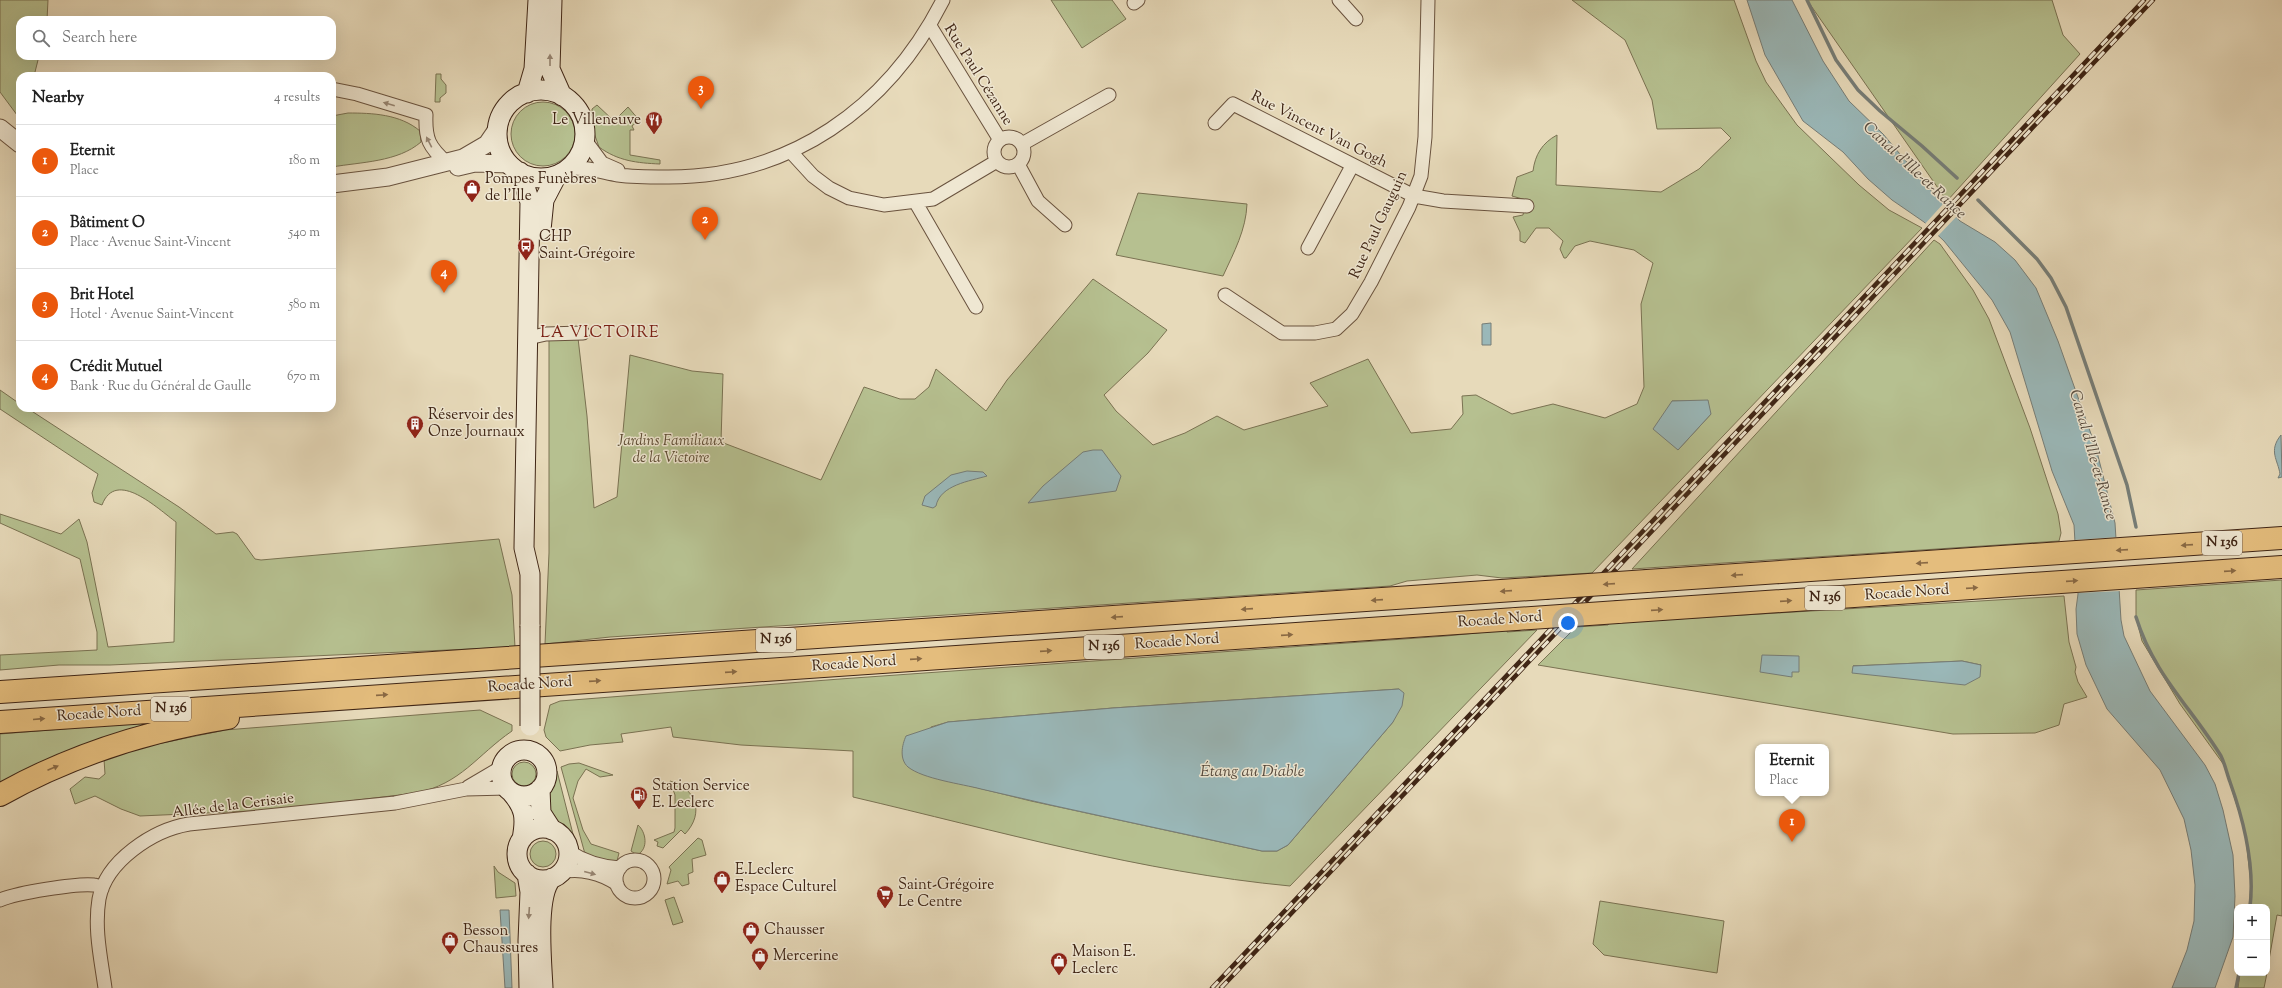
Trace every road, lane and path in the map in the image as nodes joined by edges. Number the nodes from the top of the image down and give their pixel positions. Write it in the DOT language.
graph roads {
  1 [pos="538,0"];
  2 [pos="552,0"];
  3 [pos="943,0"];
  4 [pos="1339,0"];
  5 [pos="1428,0"];
  6 [pos="1356,20"];
  7 [pos="930,26"];
  8 [pos="336,91"];
  9 [pos="527,93"];
  10 [pos="1109,95"];
  11 [pos="562,96"];
  12 [pos="1215,123"];
  13 [pos="0,128"];
  14 [pos="498,128"];
  15 [pos="585,140"];
  16 [pos="1000,140"];
  17 [pos="16,141"];
  18 [pos="1022,144"];
  19 [pos="791,152"];
  20 [pos="997,161"];
  21 [pos="447,163"];
  22 [pos="1018,164"];
  23 [pos="1352,166"];
  24 [pos="515,168"];
  25 [pos="562,172"];
  26 [pos="645,177"];
  27 [pos="336,184"];
  28 [pos="336,190"];
  29 [pos="1414,196"];
  30 [pos="916,203"];
  31 [pos="1527,206"];
  32 [pos="1065,225"];
  33 [pos="1308,248"];
  34 [pos="1225,295"];
  35 [pos="976,307"];
  36 [pos="583,333"];
  37 [pos="541,335"];
  38 [pos="2282,538"];
  39 [pos="2282,567"];
  40 [pos="530,574"];
  41 [pos="2,691"];
  42 [pos="343,698"];
  43 [pos="0,722"];
  44 [pos="530,726"];
  45 [pos="515,752"];
  46 [pos="538,755"];
  47 [pos="502,767"];
  48 [pos="466,789"];
  49 [pos="540,789"];
  50 [pos="509,790"];
  51 [pos="0,795"];
  52 [pos="552,830"];
  53 [pos="522,839"];
  54 [pos="568,851"];
  55 [pos="620,868"];
  56 [pos="527,874"];
  57 [pos="557,875"];
  58 [pos="617,884"];
  59 [pos="102,889"];
  60 [pos="0,900"];
  61 [pos="105,988"];
  62 [pos="529,988"];
  63 [pos="543,988"];
  1 -- 9 [label="main road"];
  11 -- 2 [label="main road, one-way"];
  3 -- 7 [label="street"];
  4 -- 6 [label="street"];
  5 -- 29 [label="street, Rue Paul Gauguin"];
  7 -- 16 [label="street, Rue Paul Cézanne"];
  7 -- 19 [label="street"];
  21 -- 8 [label="street, one-way"];
  9 -- 11 [label="main road"];
  9 -- 14 [label="main road"];
  10 -- 18 [label="street"];
  11 -- 15 [label="main road"];
  12 -- 23 [label="street, Rue Vincent Van Gogh"];
  13 -- 17 [label="street"];
  14 -- 21 [label="street"];
  14 -- 24 [label="main road"];
  15 -- 25 [label="main road"];
  15 -- 26 [label="street"];
  16 -- 18 [label="street"];
  16 -- 20 [label="street"];
  18 -- 22 [label="street"];
  19 -- 26 [label="street"];
  19 -- 30 [label="street"];
  20 -- 22 [label="street"];
  20 -- 30 [label="street"];
  21 -- 27 [label="street"];
  22 -- 32 [label="street"];
  23 -- 29 [label="street, Rue Vincent Van Gogh"];
  23 -- 33 [label="street"];
  24 -- 25 [label="main road"];
  24 -- 28 [label="street"];
  24 -- 40 [label="main road"];
  25 -- 26 [label="street"];
  25 -- 37 [label="main road"];
  29 -- 31 [label="street, Rue Vincent Van Gogh"];
  29 -- 34 [label="street, Rue Paul Gauguin"];
  30 -- 35 [label="street"];
  36 -- 37 [label="street"];
  37 -- 40 [label="main road"];
  38 -- 41 [label="highway, Rocade Nord / N 136, one-way, bridge"];
  42 -- 39 [label="highway, Rocade Nord / N 136, one-way, bridge"];
  40 -- 44 [label="main road, bridge"];
  43 -- 42 [label="highway, Rocade Nord / N 136, one-way"];
  51 -- 42 [label="highway, one-way"];
  44 -- 45 [label="main road"];
  44 -- 46 [label="main road"];
  45 -- 46 [label="main road"];
  45 -- 47 [label="main road"];
  46 -- 49 [label="main road"];
  47 -- 48 [label="street, Allée de la Cerisaie"];
  47 -- 50 [label="main road"];
  48 -- 50 [label="street, Allée de la Cerisaie"];
  48 -- 59 [label="street, Allée de la Cerisaie"];
  49 -- 50 [label="main road"];
  49 -- 52 [label="main road"];
  50 -- 53 [label="main road"];
  52 -- 53 [label="main road"];
  52 -- 54 [label="main road"];
  53 -- 56 [label="main road"];
  54 -- 55 [label="street"];
  54 -- 57 [label="main road"];
  55 -- 58 [label="street"];
  55 -- 58 [label="street"];
  56 -- 57 [label="main road"];
  56 -- 62 [label="main road, one-way"];
  57 -- 58 [label="street, one-way"];
  57 -- 63 [label="main road"];
  59 -- 60 [label="street"];
  59 -- 61 [label="street, Allée de la Cerisaie"];
}
